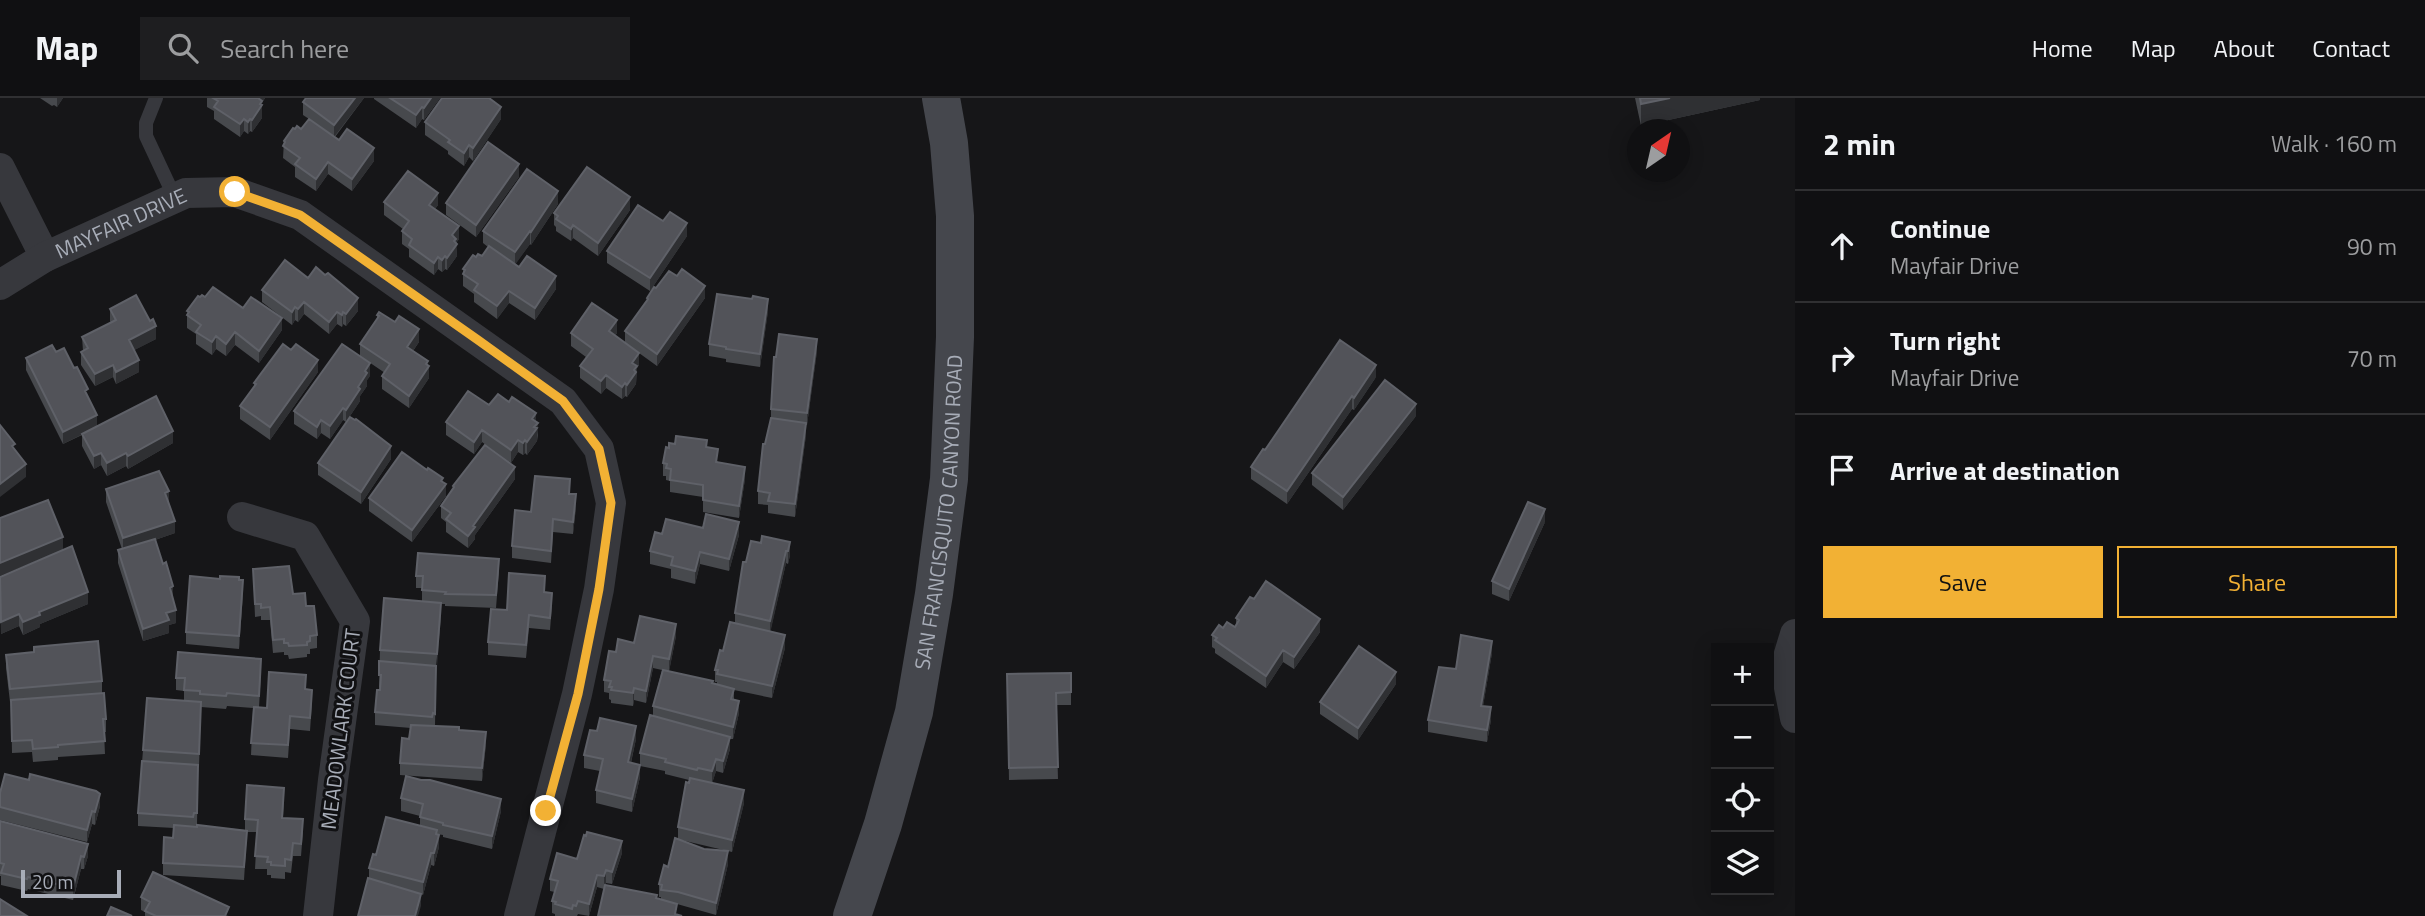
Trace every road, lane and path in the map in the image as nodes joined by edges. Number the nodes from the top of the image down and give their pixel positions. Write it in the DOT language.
graph roads {
  1 [pos="156,98"];
  2 [pos="941,98"];
  3 [pos="0,168"];
  4 [pos="175,198"];
  5 [pos="45,257"];
  6 [pos="0,285"];
  7 [pos="242,517"];
  8 [pos="1795,634"];
  9 [pos="1795,718"];
  10 [pos="318,916"];
  11 [pos="519,916"];
  12 [pos="852,916"];
  1 -- 4 [label="lane"];
  2 -- 12 [label="main road, SAN FRANCISQUITO CANYON ROAD"];
  3 -- 5 [label="street"];
  4 -- 5 [label="street, MAYFAIR DRIVE"];
  4 -- 11 [label="street, MAYFAIR DRIVE"];
  5 -- 6 [label="street, MAYFAIR DRIVE"];
  7 -- 10 [label="street, MEADOWLARK COURT"];
  8 -- 9 [label="street"];
}
